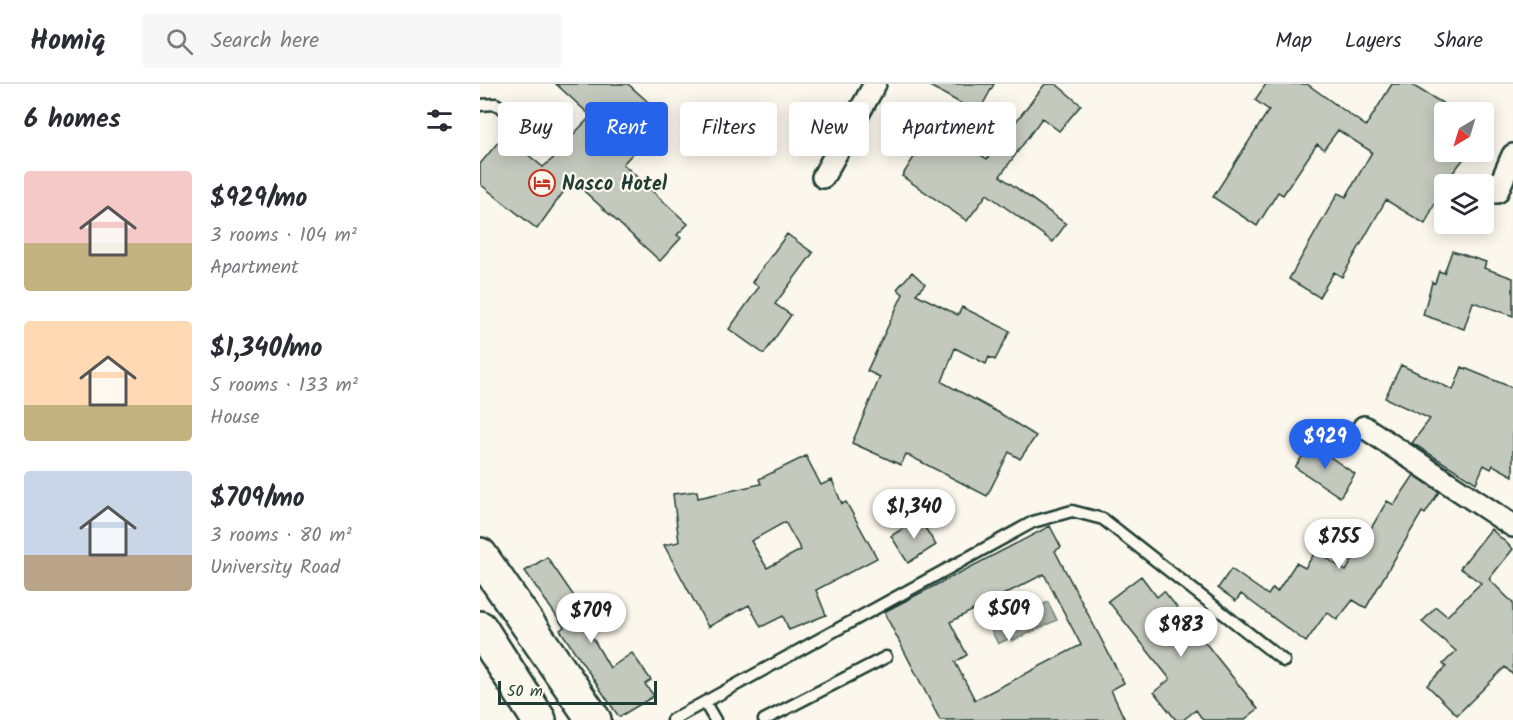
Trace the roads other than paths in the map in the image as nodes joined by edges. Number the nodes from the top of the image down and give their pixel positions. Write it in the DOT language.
graph roads {
  1 [pos="875,84"];
  2 [pos="480,105"];
  3 [pos="498,105"];
  4 [pos="1513,155"];
  5 [pos="823,177"];
  6 [pos="1497,192"];
  7 [pos="1364,427"];
  8 [pos="1513,525"];
  9 [pos="480,555"];
  10 [pos="480,628"];
  11 [pos="886,657"];
  12 [pos="1284,661"];
  13 [pos="705,703"];
  14 [pos="539,720"];
  15 [pos="594,720"];
  16 [pos="672,720"];
  17 [pos="715,720"];
  18 [pos="764,720"];
  1 -- 5 [label="street"];
  2 -- 3 [label="lane"];
  4 -- 6 [label="street"];
  7 -- 8 [label="street"];
  9 -- 15 [label="highway"];
  10 -- 14 [label="highway"];
  11 -- 18 [label="lane"];
  12 -- 13 [label="lane"];
  13 -- 16 [label="lane"];
  13 -- 17 [label="lane"];
}
